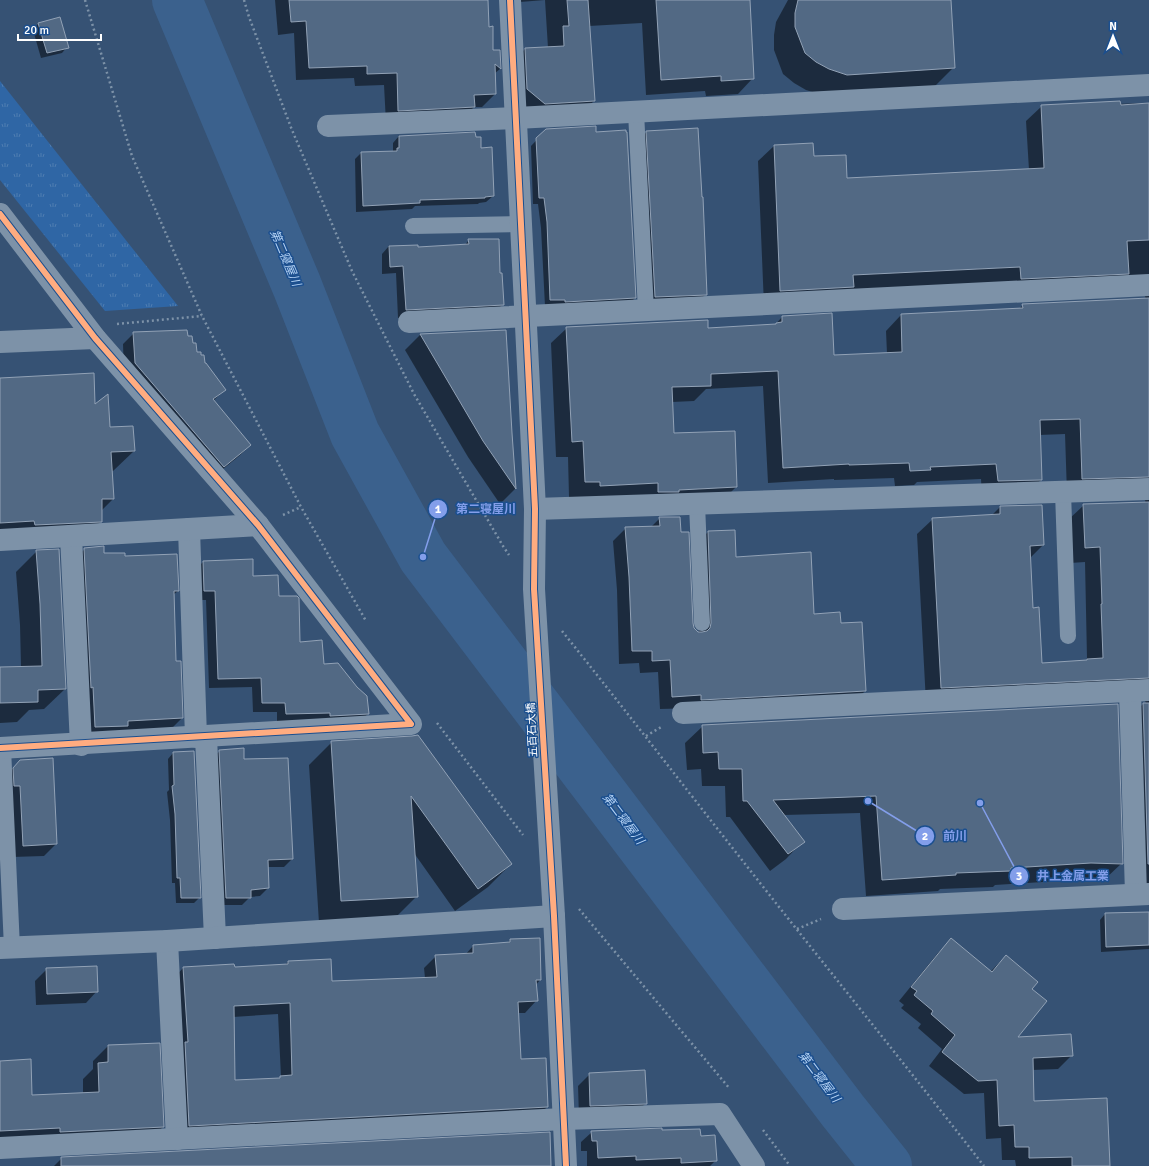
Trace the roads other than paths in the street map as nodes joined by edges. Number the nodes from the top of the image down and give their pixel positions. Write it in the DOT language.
graph roads {
  1 [pos="510,0"];
  2 [pos="1149,84"];
  3 [pos="636,112"];
  4 [pos="516,118"];
  5 [pos="328,126"];
  6 [pos="0,214"];
  7 [pos="521,224"];
  8 [pos="413,226"];
  9 [pos="1149,285"];
  10 [pos="646,311"];
  11 [pos="526,317"];
  12 [pos="409,322"];
  13 [pos="95,338"];
  14 [pos="0,342"];
  15 [pos="1149,489"];
  16 [pos="1063,492"];
  17 [pos="697,504"];
  18 [pos="535,509"];
  19 [pos="258,525"];
  20 [pos="189,529"];
  21 [pos="71,536"];
  22 [pos="0,540"];
  23 [pos="702,623"];
  24 [pos="1068,636"];
  25 [pos="1140,690"];
  26 [pos="683,713"];
  27 [pos="201,737"];
  28 [pos="81,745"];
  29 [pos="1,748"];
  30 [pos="1142,894"];
  31 [pos="843,909"];
  32 [pos="554,916"];
  33 [pos="215,938"];
  34 [pos="167,941"];
  35 [pos="6,948"];
  36 [pos="564,1119"];
  37 [pos="177,1139"];
  38 [pos="0,1148"];
  39 [pos="566,1166"];
  40 [pos="754,1166"];
  1 -- 4 [label="street, 五百石大橋"];
  2 -- 3 [label="street"];
  3 -- 4 [label="street"];
  3 -- 10 [label="lane"];
  4 -- 5 [label="street"];
  4 -- 7 [label="street, 五百石大橋"];
  6 -- 13 [label="street"];
  7 -- 8 [label="lane"];
  7 -- 11 [label="street, 五百石大橋"];
  9 -- 10 [label="street"];
  10 -- 11 [label="street"];
  11 -- 12 [label="street"];
  11 -- 18 [label="street, 五百石大橋"];
  13 -- 14 [label="street"];
  13 -- 19 [label="street"];
  15 -- 16 [label="street"];
  16 -- 17 [label="street"];
  16 -- 24 [label="lane"];
  17 -- 18 [label="street"];
  17 -- 23 [label="lane"];
  18 -- 32 [label="street, 五百石大橋"];
  19 -- 20 [label="street"];
  19 -- 27 [label="street"];
  20 -- 21 [label="street"];
  20 -- 27 [label="street"];
  21 -- 22 [label="street"];
  21 -- 28 [label="street"];
  25 -- 26 [label="street"];
  25 -- 30 [label="street"];
  27 -- 28 [label="street"];
  27 -- 33 [label="street"];
  28 -- 29 [label="street"];
  29 -- 35 [label="lane"];
  30 -- 31 [label="street"];
  32 -- 33 [label="street"];
  32 -- 36 [label="street, 五百石大橋"];
  33 -- 34 [label="street"];
  34 -- 35 [label="street"];
  34 -- 37 [label="street"];
  36 -- 37 [label="street"];
  36 -- 39 [label="street, 五百石大橋"];
  36 -- 40 [label="street"];
  37 -- 38 [label="street"];
}
